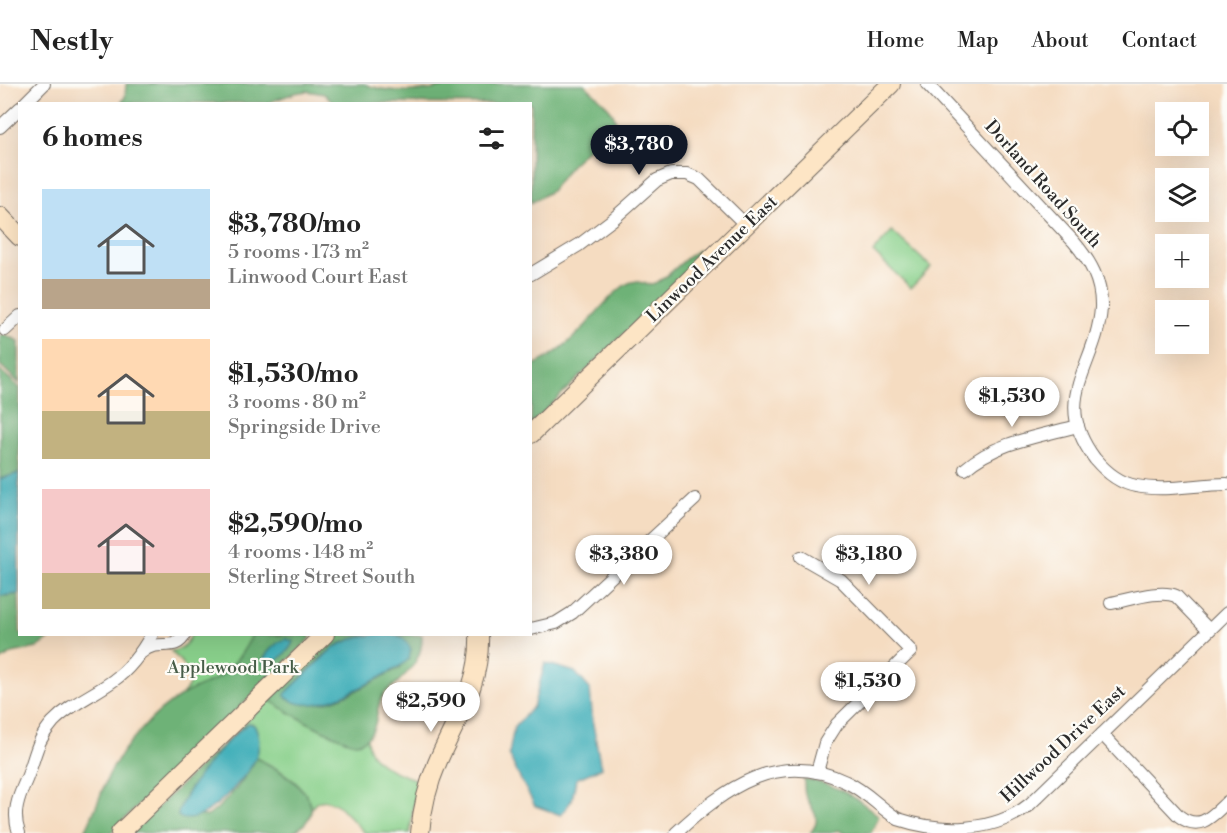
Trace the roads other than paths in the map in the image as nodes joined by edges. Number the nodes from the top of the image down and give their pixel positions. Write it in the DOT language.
graph roads {
  1 [pos="44,84"];
  2 [pos="891,84"];
  3 [pos="927,84"];
  4 [pos="26,102"];
  5 [pos="18,110"];
  6 [pos="0,127"];
  7 [pos="0,216"];
  8 [pos="747,226"];
  9 [pos="18,235"];
  10 [pos="532,273"];
  11 [pos="18,317"];
  12 [pos="5,330"];
  13 [pos="1078,426"];
  14 [pos="532,433"];
  15 [pos="965,469"];
  16 [pos="1227,484"];
  17 [pos="694,499"];
  18 [pos="801,557"];
  19 [pos="1111,603"];
  20 [pos="1227,613"];
  21 [pos="532,628"];
  22 [pos="1209,630"];
  23 [pos="151,636"];
  24 [pos="184,636"];
  25 [pos="323,636"];
  26 [pos="478,636"];
  27 [pos="141,653"];
  28 [pos="1102,734"];
  29 [pos="818,772"];
  30 [pos="1227,802"];
  31 [pos="943,832"];
  32 [pos="19,833"];
  33 [pos="120,833"];
  34 [pos="420,833"];
  35 [pos="676,833"];
  1 -- 4 [label="street"];
  2 -- 8 [label="street, Linwood Avenue East"];
  3 -- 13 [label="street, Dorland Road South"];
  5 -- 6 [label="street"];
  7 -- 9 [label="street"];
  8 -- 10 [label="street"];
  8 -- 14 [label="street, Linwood Avenue East"];
  11 -- 12 [label="street"];
  13 -- 15 [label="street"];
  13 -- 16 [label="street, Dorland Road South"];
  17 -- 21 [label="street"];
  18 -- 29 [label="street"];
  19 -- 22 [label="street"];
  20 -- 22 [label="street, Hillwood Drive East"];
  22 -- 28 [label="street, Hillwood Drive East"];
  23 -- 27 [label="street"];
  24 -- 27 [label="street"];
  25 -- 33 [label="street"];
  26 -- 34 [label="street"];
  27 -- 32 [label="street"];
  28 -- 30 [label="street"];
  28 -- 31 [label="street, Hillwood Drive East"];
  29 -- 31 [label="street, Hillwood Drive East"];
  29 -- 35 [label="street, Hillwood Drive East"];
}
